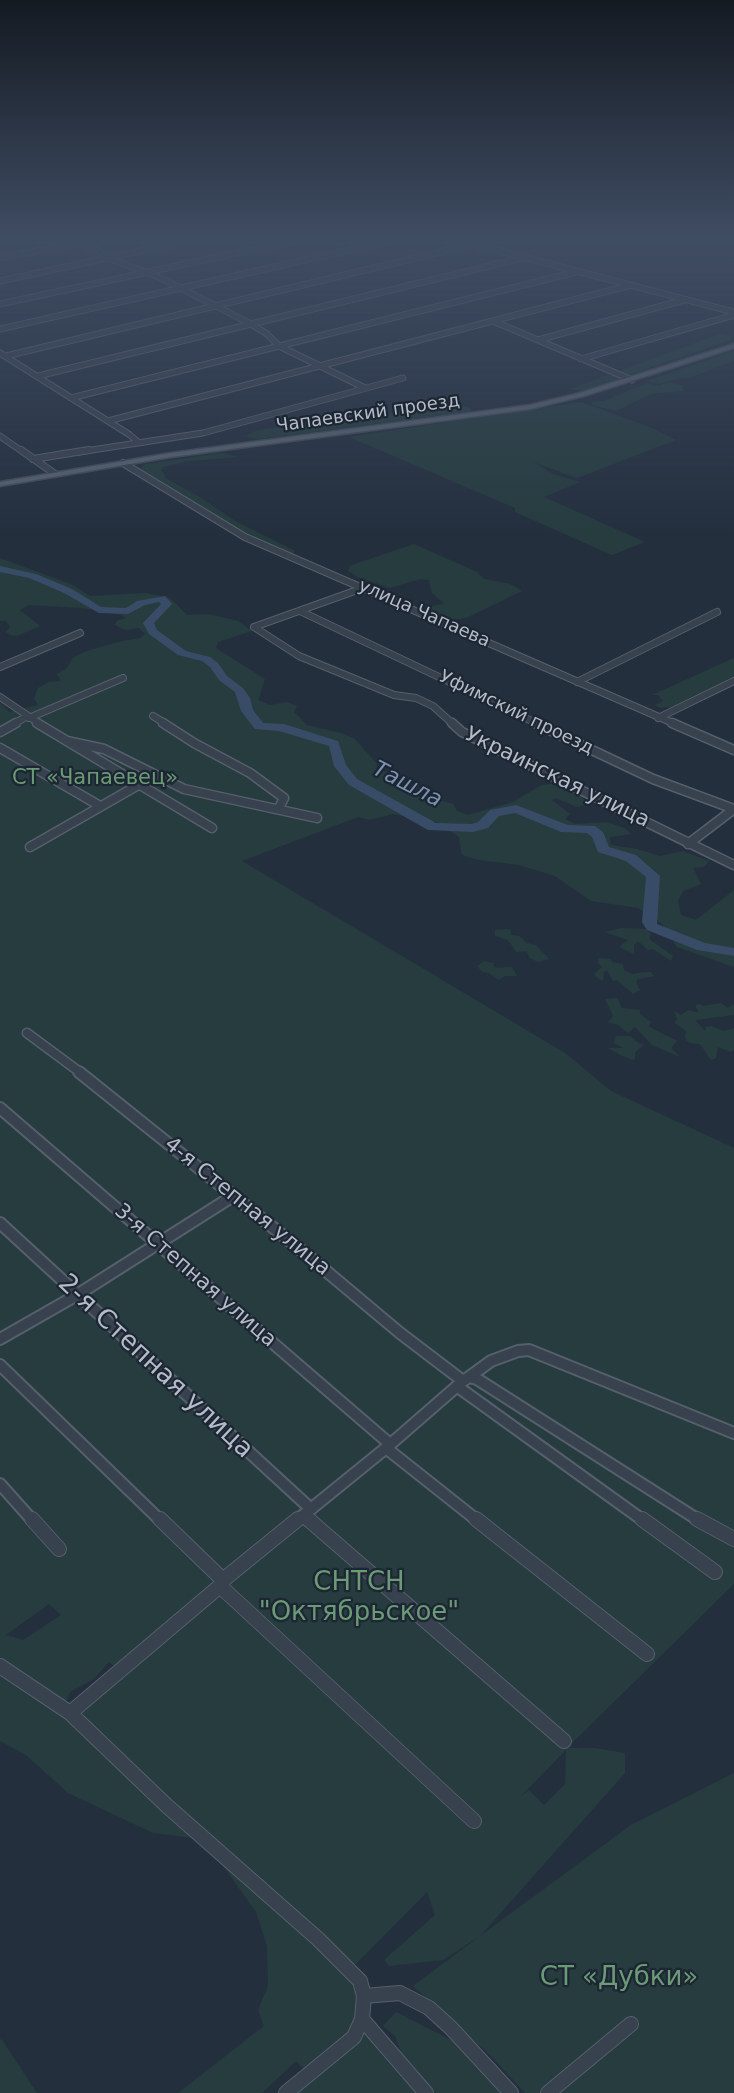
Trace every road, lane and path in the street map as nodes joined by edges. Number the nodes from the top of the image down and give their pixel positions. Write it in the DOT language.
graph roads {
  1 [pos="79,337"];
  2 [pos="199,337"];
  3 [pos="270,337"];
  4 [pos="316,337"];
  5 [pos="432,337"];
  6 [pos="530,337"];
  7 [pos="550,337"];
  8 [pos="657,337"];
  9 [pos="538,340"];
  10 [pos="279,346"];
  11 [pos="734,346"];
  12 [pos="3,354"];
  13 [pos="582,359"];
  14 [pos="319,366"];
  15 [pos="38,376"];
  16 [pos="403,378"];
  17 [pos="632,380"];
  18 [pos="365,388"];
  19 [pos="71,398"];
  20 [pos="108,421"];
  21 [pos="0,436"];
  22 [pos="139,443"];
  23 [pos="33,459"];
  24 [pos="123,463"];
  25 [pos="55,474"];
  26 [pos="0,484"];
  27 [pos="363,588"];
  28 [pos="300,611"];
  29 [pos="717,612"];
  30 [pos="80,633"];
  31 [pos="0,667"];
  32 [pos="123,678"];
  33 [pos="734,681"];
  34 [pos="577,682"];
  35 [pos="0,697"];
  36 [pos="153,716"];
  37 [pos="27,718"];
  38 [pos="658,718"];
  39 [pos="0,732"];
  40 [pos="67,741"];
  41 [pos="0,748"];
  42 [pos="734,750"];
  43 [pos="140,784"];
  44 [pos="100,806"];
  45 [pos="279,808"];
  46 [pos="734,809"];
  47 [pos="317,818"];
  48 [pos="212,828"];
  49 [pos="688,844"];
  50 [pos="30,847"];
  51 [pos="734,865"];
  52 [pos="27,1033"];
  53 [pos="0,1108"];
  54 [pos="233,1196"];
  55 [pos="0,1224"];
  56 [pos="158,1243"];
  57 [pos="77,1294"];
  58 [pos="0,1340"];
  59 [pos="0,1365"];
  60 [pos="462,1382"];
  61 [pos="734,1433"];
  62 [pos="388,1446"];
  63 [pos="0,1484"];
  64 [pos="307,1512"];
  65 [pos="734,1539"];
  66 [pos="59,1549"];
  67 [pos="715,1572"];
  68 [pos="222,1583"];
  69 [pos="647,1654"];
  70 [pos="0,1666"];
  71 [pos="70,1713"];
  72 [pos="564,1741"];
  73 [pos="474,1821"];
  74 [pos="364,1996"];
  75 [pos="362,2019"];
  76 [pos="631,2024"];
  77 [pos="286,2093"];
  78 [pos="426,2093"];
  79 [pos="511,2093"];
  80 [pos="548,2093"];
  1 -- 12 [label="street"];
  2 -- 15 [label="street"];
  3 -- 10 [label="street"];
  4 -- 10 [label="street"];
  5 -- 14 [label="street"];
  6 -- 9 [label="street"];
  7 -- 9 [label="street"];
  8 -- 13 [label="street"];
  9 -- 13 [label="street"];
  10 -- 14 [label="street"];
  10 -- 19 [label="street"];
  11 -- 17 [label="main road, Чапаевский проезд"];
  12 -- 15 [label="street"];
  13 -- 17 [label="street"];
  14 -- 18 [label="street"];
  14 -- 20 [label="street"];
  15 -- 19 [label="street"];
  16 -- 18 [label="street"];
  17 -- 24 [label="main road, Чапаевский проезд"];
  18 -- 22 [label="street"];
  19 -- 20 [label="street"];
  20 -- 22 [label="street"];
  21 -- 23 [label="street"];
  22 -- 23 [label="street"];
  23 -- 25 [label="street"];
  24 -- 25 [label="main road, Чапаевский проезд"];
  24 -- 27 [label="street, улица Чапаева"];
  25 -- 26 [label="main road, Чапаевский проезд"];
  27 -- 28 [label="street"];
  27 -- 34 [label="street, улица Чапаева"];
  28 -- 46 [label="street, Уфимский проезд"];
  28 -- 49 [label="street, Украинская улица"];
  29 -- 34 [label="street"];
  30 -- 31 [label="street"];
  32 -- 37 [label="street"];
  33 -- 38 [label="street"];
  34 -- 38 [label="street, улица Чапаева"];
  35 -- 37 [label="street"];
  36 -- 45 [label="street"];
  37 -- 39 [label="street"];
  37 -- 40 [label="street"];
  38 -- 42 [label="street, улица Чапаева"];
  40 -- 43 [label="street"];
  40 -- 45 [label="street"];
  41 -- 44 [label="street"];
  43 -- 44 [label="street"];
  43 -- 48 [label="street"];
  44 -- 50 [label="street"];
  45 -- 47 [label="street"];
  46 -- 49 [label="street"];
  49 -- 51 [label="street, Украинская улица"];
  52 -- 54 [label="street, 4-я Степная улица"];
  53 -- 56 [label="street, 3-я Степная улица"];
  54 -- 56 [label="street"];
  54 -- 60 [label="street, 4-я Степная улица"];
  55 -- 57 [label="street, 2-я Степная улица"];
  56 -- 57 [label="street"];
  56 -- 62 [label="street, 3-я Степная улица"];
  57 -- 58 [label="street"];
  57 -- 64 [label="street, 2-я Степная улица"];
  59 -- 68 [label="street"];
  60 -- 61 [label="street"];
  60 -- 62 [label="street"];
  60 -- 65 [label="street"];
  60 -- 67 [label="street, 4-я Степная улица"];
  62 -- 64 [label="street"];
  62 -- 69 [label="street, 3-я Степная улица"];
  63 -- 66 [label="street"];
  64 -- 68 [label="street"];
  64 -- 72 [label="street, 2-я Степная улица"];
  68 -- 71 [label="street"];
  68 -- 73 [label="street"];
  70 -- 71 [label="street"];
  71 -- 74 [label="street"];
  74 -- 75 [label="street"];
  74 -- 79 [label="street"];
  75 -- 77 [label="street"];
  75 -- 78 [label="street"];
  76 -- 80 [label="street"];
}
